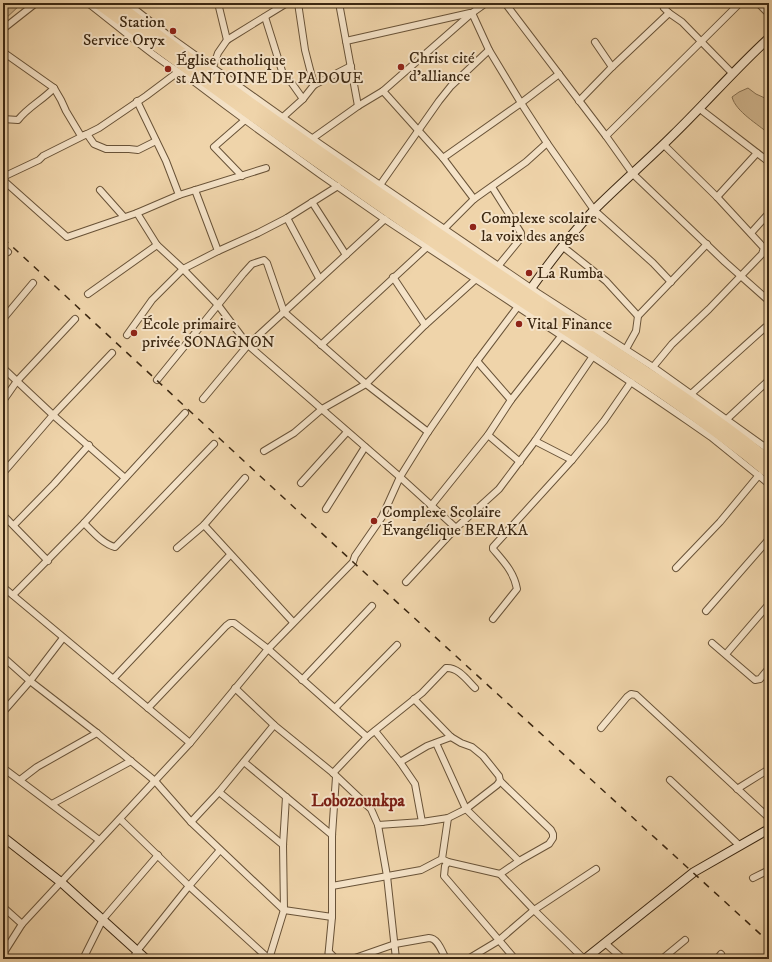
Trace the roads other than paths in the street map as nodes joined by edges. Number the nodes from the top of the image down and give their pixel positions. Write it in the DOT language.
graph roads {
  1 [pos="36,3"];
  2 [pos="88,3"];
  3 [pos="98,3"];
  4 [pos="116,3"];
  5 [pos="127,3"];
  6 [pos="287,3"];
  7 [pos="298,3"];
  8 [pos="339,3"];
  9 [pos="486,3"];
  10 [pos="505,3"];
  11 [pos="740,3"];
  12 [pos="758,3"];
  13 [pos="220,4"];
  14 [pos="664,8"];
  15 [pos="472,13"];
  16 [pos="669,14"];
  17 [pos="769,14"];
  18 [pos="265,17"];
  19 [pos="3,29"];
  20 [pos="769,38"];
  21 [pos="227,40"];
  22 [pos="346,41"];
  23 [pos="702,41"];
  24 [pos="595,42"];
  25 [pos="489,50"];
  26 [pos="3,52"];
  27 [pos="351,66"];
  28 [pos="213,67"];
  29 [pos="612,67"];
  30 [pos="178,72"];
  31 [pos="732,73"];
  32 [pos="559,74"];
  33 [pos="314,85"];
  34 [pos="54,88"];
  35 [pos="383,91"];
  36 [pos="303,99"];
  37 [pos="580,100"];
  38 [pos="137,102"];
  39 [pos="521,103"];
  40 [pos="358,106"];
  41 [pos="700,109"];
  42 [pos="283,117"];
  43 [pos="3,119"];
  44 [pos="245,120"];
  45 [pos="417,130"];
  46 [pos="81,136"];
  47 [pos="606,136"];
  48 [pos="313,138"];
  49 [pos="156,141"];
  50 [pos="547,143"];
  51 [pos="664,145"];
  52 [pos="757,153"];
  53 [pos="443,158"];
  54 [pos="769,162"];
  55 [pos="266,168"];
  56 [pos="633,174"];
  57 [pos="242,176"];
  58 [pos="3,177"];
  59 [pos="3,180"];
  60 [pos="380,185"];
  61 [pos="338,186"];
  62 [pos="492,187"];
  63 [pos="100,190"];
  64 [pos="195,190"];
  65 [pos="179,195"];
  66 [pos="717,197"];
  67 [pos="474,198"];
  68 [pos="312,202"];
  69 [pos="594,210"];
  70 [pos="137,213"];
  71 [pos="769,213"];
  72 [pos="124,217"];
  73 [pos="286,218"];
  74 [pos="385,219"];
  75 [pos="444,230"];
  76 [pos="752,233"];
  77 [pos="707,244"];
  78 [pos="157,245"];
  79 [pos="562,246"];
  80 [pos="427,247"];
  81 [pos="218,251"];
  82 [pos="346,255"];
  83 [pos="499,265"];
  84 [pos="183,269"];
  85 [pos="741,276"];
  86 [pos="393,277"];
  87 [pos="319,278"];
  88 [pos="476,279"];
  89 [pos="671,282"];
  90 [pos="33,283"];
  91 [pos="88,294"];
  92 [pos="525,297"];
  93 [pos="769,301"];
  94 [pos="218,305"];
  95 [pos="284,312"];
  96 [pos="638,316"];
  97 [pos="3,319"];
  98 [pos="75,319"];
  99 [pos="769,324"];
  100 [pos="425,325"];
  101 [pos="127,335"];
  102 [pos="562,335"];
  103 [pos="248,345"];
  104 [pos="321,345"];
  105 [pos="626,349"];
  106 [pos="112,353"];
  107 [pos="594,356"];
  108 [pos="477,361"];
  109 [pos="653,367"];
  110 [pos="3,368"];
  111 [pos="157,380"];
  112 [pos="769,380"];
  113 [pos="17,381"];
  114 [pos="632,382"];
  115 [pos="366,384"];
  116 [pos="691,394"];
  117 [pos="203,399"];
  118 [pos="3,400"];
  119 [pos="510,400"];
  120 [pos="322,409"];
  121 [pos="186,413"];
  122 [pos="53,415"];
  123 [pos="727,419"];
  124 [pos="347,432"];
  125 [pos="428,432"];
  126 [pos="488,435"];
  127 [pos="535,441"];
  128 [pos="214,444"];
  129 [pos="89,446"];
  130 [pos="365,447"];
  131 [pos="768,449"];
  132 [pos="264,451"];
  133 [pos="572,460"];
  134 [pos="769,461"];
  135 [pos="520,462"];
  136 [pos="3,473"];
  137 [pos="764,474"];
  138 [pos="125,478"];
  139 [pos="245,478"];
  140 [pos="400,478"];
  141 [pos="302,483"];
  142 [pos="769,484"];
  143 [pos="431,506"];
  144 [pos="326,509"];
  145 [pos="3,515"];
  146 [pos="84,523"];
  147 [pos="14,525"];
  148 [pos="204,525"];
  149 [pos="456,528"];
  150 [pos="769,538"];
  151 [pos="177,548"];
  152 [pos="230,555"];
  153 [pos="48,561"];
  154 [pos="676,568"];
  155 [pos="406,582"];
  156 [pos="3,587"];
  157 [pos="13,595"];
  158 [pos="769,604"];
  159 [pos="372,606"];
  160 [pos="706,611"];
  161 [pos="493,619"];
  162 [pos="293,622"];
  163 [pos="63,638"];
  164 [pos="712,643"];
  165 [pos="397,645"];
  166 [pos="268,649"];
  167 [pos="726,654"];
  168 [pos="3,657"];
  169 [pos="769,668"];
  170 [pos="113,679"];
  171 [pos="302,680"];
  172 [pos="30,681"];
  173 [pos="235,688"];
  174 [pos="475,688"];
  175 [pos="414,699"];
  176 [pos="148,708"];
  177 [pos="335,708"];
  178 [pos="3,712"];
  179 [pos="274,725"];
  180 [pos="601,728"];
  181 [pos="375,731"];
  182 [pos="97,733"];
  183 [pos="367,737"];
  184 [pos="451,737"];
  185 [pos="190,742"];
  186 [pos="436,743"];
  187 [pos="131,761"];
  188 [pos="244,762"];
  189 [pos="400,762"];
  190 [pos="3,768"];
  191 [pos="769,769"];
  192 [pos="335,775"];
  193 [pos="20,780"];
  194 [pos="670,780"];
  195 [pos="155,781"];
  196 [pos="500,781"];
  197 [pos="737,789"];
  198 [pos="219,792"];
  199 [pos="286,797"];
  200 [pos="52,804"];
  201 [pos="466,809"];
  202 [pos="448,818"];
  203 [pos="769,818"];
  204 [pos="120,819"];
  205 [pos="191,822"];
  206 [pos="422,822"];
  207 [pos="378,825"];
  208 [pos="769,828"];
  209 [pos="332,835"];
  210 [pos="3,837"];
  211 [pos="99,840"];
  212 [pos="283,845"];
  213 [pos="740,846"];
  214 [pos="220,850"];
  215 [pos="158,855"];
  216 [pos="445,860"];
  217 [pos="519,861"];
  218 [pos="596,869"];
  219 [pos="769,870"];
  220 [pos="500,874"];
  221 [pos="387,876"];
  222 [pos="753,878"];
  223 [pos="62,883"];
  224 [pos="189,886"];
  225 [pos="332,886"];
  226 [pos="3,907"];
  227 [pos="284,910"];
  228 [pos="534,910"];
  229 [pos="332,916"];
  230 [pos="103,919"];
  231 [pos="22,924"];
  232 [pos="498,940"];
  233 [pos="685,940"];
  234 [pos="605,943"];
  235 [pos="395,944"];
  236 [pos="137,951"];
  237 [pos="329,952"];
  238 [pos="3,954"];
  239 [pos="83,959"];
  240 [pos="133,959"];
  241 [pos="146,959"];
  242 [pos="269,959"];
  243 [pos="328,959"];
  244 [pos="336,959"];
  245 [pos="352,959"];
  246 [pos="396,959"];
  247 [pos="446,959"];
  248 [pos="468,959"];
  249 [pos="515,959"];
  250 [pos="585,959"];
  251 [pos="623,959"];
  252 [pos="662,959"];
  1 -- 19 [label="street"];
  2 -- 30 [label="street"];
  3 -- 92 [label="highway"];
  4 -- 92 [label="highway"];
  5 -- 28 [label="street"];
  6 -- 18 [label="street"];
  7 -- 33 [label="street"];
  8 -- 22 [label="street"];
  9 -- 15 [label="street"];
  10 -- 32 [label="street"];
  11 -- 23 [label="street"];
  12 -- 17 [label="street"];
  13 -- 21 [label="street"];
  14 -- 16 [label="street"];
  15 -- 22 [label="street"];
  15 -- 25 [label="street"];
  15 -- 35 [label="street"];
  16 -- 23 [label="street"];
  16 -- 29 [label="street"];
  18 -- 21 [label="street"];
  18 -- 36 [label="street"];
  20 -- 31 [label="street"];
  21 -- 28 [label="street"];
  22 -- 27 [label="street"];
  23 -- 31 [label="street"];
  23 -- 47 [label="street"];
  24 -- 29 [label="street"];
  25 -- 39 [label="street"];
  25 -- 45 [label="street"];
  26 -- 34 [label="street"];
  27 -- 33 [label="street"];
  27 -- 40 [label="street"];
  28 -- 42 [label="street"];
  29 -- 37 [label="street"];
  30 -- 38 [label="street"];
  30 -- 44 [label="street"];
  31 -- 41 [label="street"];
  32 -- 37 [label="street"];
  32 -- 39 [label="street"];
  33 -- 36 [label="street"];
  34 -- 43 [label="street"];
  34 -- 46 [label="street"];
  35 -- 40 [label="street"];
  35 -- 45 [label="street"];
  36 -- 42 [label="street"];
  37 -- 47 [label="street"];
  38 -- 46 [label="street"];
  38 -- 49 [label="street"];
  39 -- 50 [label="street"];
  39 -- 53 [label="street"];
  40 -- 48 [label="street"];
  41 -- 51 [label="street"];
  41 -- 52 [label="street"];
  42 -- 48 [label="street"];
  44 -- 57 [label="street"];
  44 -- 61 [label="street"];
  45 -- 53 [label="street"];
  45 -- 60 [label="street"];
  46 -- 49 [label="street"];
  46 -- 58 [label="street"];
  47 -- 56 [label="street"];
  48 -- 60 [label="street"];
  49 -- 65 [label="street"];
  50 -- 62 [label="street"];
  50 -- 69 [label="street"];
  51 -- 56 [label="street"];
  51 -- 66 [label="street"];
  52 -- 54 [label="street"];
  52 -- 66 [label="street"];
  53 -- 67 [label="street"];
  55 -- 57 [label="street"];
  56 -- 69 [label="street"];
  56 -- 77 [label="street"];
  57 -- 64 [label="street"];
  59 -- 72 [label="street"];
  60 -- 75 [label="street"];
  61 -- 68 [label="street"];
  61 -- 74 [label="street"];
  62 -- 67 [label="street"];
  62 -- 83 [label="street"];
  63 -- 72 [label="street"];
  64 -- 65 [label="street"];
  64 -- 81 [label="street"];
  65 -- 70 [label="street"];
  66 -- 76 [label="street"];
  67 -- 75 [label="street"];
  68 -- 73 [label="street"];
  68 -- 82 [label="street"];
  69 -- 79 [label="street"];
  69 -- 89 [label="street"];
  70 -- 72 [label="street"];
  70 -- 78 [label="street"];
  71 -- 76 [label="street"];
  73 -- 81 [label="street"];
  73 -- 87 [label="street"];
  74 -- 80 [label="street"];
  74 -- 82 [label="street"];
  75 -- 83 [label="street"];
  76 -- 85 [label="street"];
  77 -- 85 [label="street"];
  77 -- 89 [label="street"];
  78 -- 84 [label="street"];
  78 -- 91 [label="street"];
  79 -- 92 [label="street"];
  79 -- 96 [label="street"];
  80 -- 86 [label="street"];
  80 -- 88 [label="street"];
  81 -- 84 [label="street"];
  82 -- 87 [label="street"];
  83 -- 92 [label="street"];
  84 -- 94 [label="street"];
  84 -- 101 [label="street"];
  85 -- 93 [label="street"];
  85 -- 109 [label="street"];
  86 -- 100 [label="street"];
  86 -- 104 [label="street"];
  87 -- 95 [label="street"];
  88 -- 92 [label="street"];
  88 -- 100 [label="street"];
  89 -- 96 [label="street"];
  90 -- 97 [label="street"];
  92 -- 102 [label="street"];
  92 -- 105 [label="street"];
  92 -- 108 [label="street"];
  92 -- 134 [label="highway"];
  92 -- 137 [label="highway"];
  94 -- 95 [label="street"];
  94 -- 103 [label="street"];
  94 -- 111 [label="street"];
  95 -- 103 [label="street"];
  95 -- 104 [label="street"];
  96 -- 105 [label="street"];
  98 -- 113 [label="street"];
  99 -- 116 [label="street"];
  100 -- 115 [label="street"];
  102 -- 107 [label="street"];
  102 -- 119 [label="street"];
  103 -- 117 [label="street"];
  103 -- 120 [label="street"];
  104 -- 115 [label="street"];
  105 -- 109 [label="street"];
  106 -- 122 [label="street"];
  107 -- 114 [label="street"];
  107 -- 127 [label="street"];
  108 -- 119 [label="street"];
  108 -- 125 [label="street"];
  109 -- 116 [label="street"];
  110 -- 113 [label="street"];
  112 -- 123 [label="street"];
  113 -- 118 [label="street"];
  113 -- 122 [label="street"];
  114 -- 133 [label="street"];
  114 -- 137 [label="street"];
  115 -- 120 [label="street"];
  115 -- 125 [label="street"];
  116 -- 123 [label="street"];
  119 -- 126 [label="street"];
  120 -- 124 [label="street"];
  120 -- 132 [label="street"];
  121 -- 138 [label="street"];
  122 -- 129 [label="street"];
  122 -- 136 [label="street"];
  123 -- 131 [label="street"];
  124 -- 130 [label="street"];
  124 -- 141 [label="street"];
  125 -- 140 [label="street"];
  126 -- 135 [label="street"];
  126 -- 143 [label="street"];
  127 -- 133 [label="street"];
  127 -- 135 [label="street"];
  128 -- 146 [label="street"];
  129 -- 138 [label="street"];
  129 -- 147 [label="street"];
  130 -- 140 [label="street"];
  130 -- 144 [label="street"];
  133 -- 161 [label="street"];
  135 -- 149 [label="street"];
  137 -- 142 [label="street"];
  137 -- 154 [label="street"];
  138 -- 146 [label="street"];
  139 -- 148 [label="street"];
  140 -- 143 [label="street"];
  140 -- 162 [label="street"];
  143 -- 149 [label="street"];
  145 -- 147 [label="street"];
  146 -- 153 [label="street"];
  147 -- 153 [label="street"];
  148 -- 151 [label="street"];
  148 -- 152 [label="street"];
  149 -- 155 [label="street"];
  150 -- 160 [label="street"];
  152 -- 162 [label="street"];
  152 -- 170 [label="street"];
  153 -- 157 [label="street"];
  156 -- 157 [label="street"];
  157 -- 163 [label="street"];
  158 -- 167 [label="street"];
  159 -- 171 [label="street"];
  162 -- 166 [label="street"];
  163 -- 170 [label="street"];
  163 -- 172 [label="street"];
  164 -- 167 [label="street"];
  165 -- 177 [label="street"];
  166 -- 171 [label="street"];
  166 -- 173 [label="street"];
  166 -- 176 [label="street"];
  167 -- 169 [label="street"];
  168 -- 172 [label="street"];
  170 -- 176 [label="street"];
  171 -- 177 [label="street"];
  172 -- 178 [label="street"];
  172 -- 182 [label="street"];
  173 -- 179 [label="street"];
  173 -- 185 [label="street"];
  174 -- 175 [label="street"];
  175 -- 181 [label="street"];
  175 -- 184 [label="street"];
  176 -- 185 [label="street"];
  177 -- 183 [label="street"];
  179 -- 188 [label="street"];
  179 -- 192 [label="street"];
  180 -- 197 [label="street"];
  181 -- 183 [label="street"];
  181 -- 189 [label="street"];
  182 -- 187 [label="street"];
  182 -- 193 [label="street"];
  183 -- 192 [label="street"];
  184 -- 186 [label="street"];
  184 -- 196 [label="street"];
  185 -- 195 [label="street"];
  186 -- 189 [label="street"];
  186 -- 201 [label="street"];
  187 -- 195 [label="street"];
  187 -- 200 [label="street"];
  188 -- 198 [label="street"];
  188 -- 199 [label="street"];
  189 -- 206 [label="street"];
  190 -- 193 [label="street"];
  191 -- 197 [label="street"];
  192 -- 207 [label="street"];
  192 -- 209 [label="street"];
  193 -- 200 [label="street"];
  194 -- 213 [label="street"];
  195 -- 204 [label="street"];
  195 -- 205 [label="street"];
  196 -- 201 [label="street"];
  196 -- 217 [label="street"];
  197 -- 203 [label="street"];
  198 -- 205 [label="street"];
  198 -- 212 [label="street"];
  199 -- 209 [label="street"];
  199 -- 212 [label="street"];
  200 -- 211 [label="street"];
  201 -- 202 [label="street"];
  201 -- 217 [label="street"];
  202 -- 206 [label="street"];
  202 -- 216 [label="street"];
  204 -- 211 [label="street"];
  204 -- 215 [label="street"];
  205 -- 214 [label="street"];
  206 -- 207 [label="street"];
  207 -- 221 [label="street"];
  208 -- 213 [label="street"];
  209 -- 225 [label="street"];
  210 -- 223 [label="street"];
  211 -- 223 [label="street"];
  212 -- 227 [label="street"];
  213 -- 234 [label="street"];
  214 -- 224 [label="street"];
  214 -- 227 [label="street"];
  215 -- 224 [label="street"];
  215 -- 230 [label="street"];
  216 -- 220 [label="street"];
  216 -- 221 [label="street"];
  216 -- 232 [label="street"];
  217 -- 220 [label="street"];
  218 -- 228 [label="street"];
  219 -- 222 [label="street"];
  220 -- 228 [label="street"];
  221 -- 225 [label="street"];
  221 -- 235 [label="street"];
  223 -- 230 [label="street"];
  223 -- 231 [label="street"];
  224 -- 236 [label="street"];
  224 -- 242 [label="street"];
  225 -- 229 [label="street"];
  226 -- 231 [label="street"];
  227 -- 229 [label="street"];
  227 -- 242 [label="street"];
  228 -- 232 [label="street"];
  228 -- 250 [label="street"];
  229 -- 237 [label="street"];
  230 -- 236 [label="street"];
  230 -- 239 [label="street"];
  231 -- 238 [label="street"];
  232 -- 248 [label="street"];
  232 -- 249 [label="street"];
  233 -- 252 [label="street"];
  234 -- 250 [label="street"];
  234 -- 251 [label="street"];
  235 -- 245 [label="street"];
  235 -- 246 [label="street"];
  235 -- 247 [label="street"];
  236 -- 240 [label="street"];
  236 -- 241 [label="street"];
  237 -- 243 [label="street"];
  237 -- 244 [label="street"];
}
